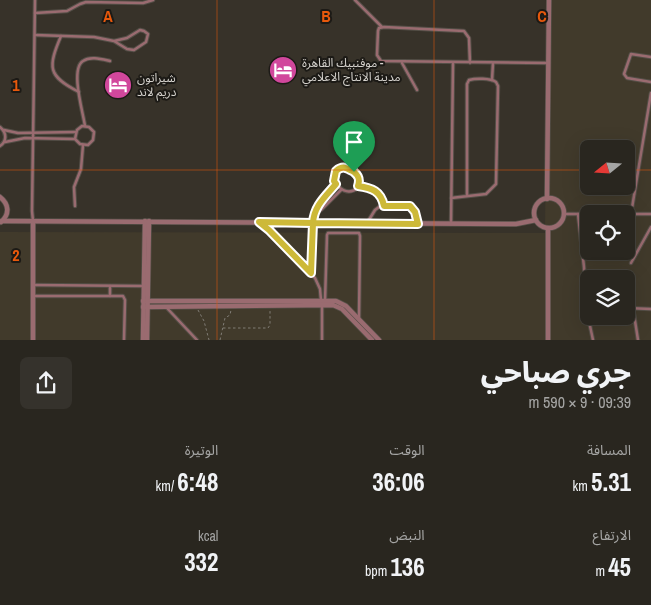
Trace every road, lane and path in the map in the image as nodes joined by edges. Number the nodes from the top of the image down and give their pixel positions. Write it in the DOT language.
graph roads {
  1 [pos="35,0"];
  2 [pos="153,0"];
  3 [pos="355,0"];
  4 [pos="548,0"];
  5 [pos="35,13"];
  6 [pos="382,27"];
  7 [pos="35,35"];
  8 [pos="61,36"];
  9 [pos="114,42"];
  10 [pos="651,57"];
  11 [pos="110,61"];
  12 [pos="402,62"];
  13 [pos="453,63"];
  14 [pos="470,63"];
  15 [pos="493,63"];
  16 [pos="548,63"];
  17 [pos="492,80"];
  18 [pos="651,82"];
  19 [pos="417,90"];
  20 [pos="79,92"];
  21 [pos="651,93"];
  22 [pos="85,126"];
  23 [pos="0,127"];
  24 [pos="4,130"];
  25 [pos="75,132"];
  26 [pos="33,133"];
  27 [pos="33,138"];
  28 [pos="75,139"];
  29 [pos="5,142"];
  30 [pos="83,145"];
  31 [pos="0,146"];
  32 [pos="336,184"];
  33 [pos="358,186"];
  34 [pos="341,190"];
  35 [pos="467,196"];
  36 [pos="0,197"];
  37 [pos="451,198"];
  38 [pos="547,199"];
  39 [pos="632,205"];
  40 [pos="75,206"];
  41 [pos="384,206"];
  42 [pos="314,212"];
  43 [pos="564,214"];
  44 [pos="578,214"];
  45 [pos="635,214"];
  46 [pos="651,214"];
  47 [pos="536,220"];
  48 [pos="33,221"];
  49 [pos="147,221"];
  50 [pos="1,222"];
  51 [pos="259,222"];
  52 [pos="313,223"];
  53 [pos="367,223"];
  54 [pos="418,224"];
  55 [pos="451,224"];
  56 [pos="651,227"];
  57 [pos="548,228"];
  58 [pos="631,263"];
  59 [pos="584,270"];
  60 [pos="311,273"];
  61 [pos="33,285"];
  62 [pos="110,286"];
  63 [pos="145,286"];
  64 [pos="33,296"];
  65 [pos="110,296"];
  66 [pos="323,303"];
  67 [pos="145,304"];
  68 [pos="166,304"];
  69 [pos="196,307"];
  70 [pos="232,307"];
  71 [pos="270,307"];
  72 [pos="635,308"];
  73 [pos="651,309"];
  74 [pos="359,320"];
  75 [pos="635,324"];
  76 [pos="591,325"];
  77 [pos="223,328"];
  78 [pos="33,340"];
  79 [pos="124,340"];
  80 [pos="142,340"];
  81 [pos="147,340"];
  82 [pos="196,340"];
  83 [pos="209,340"];
  84 [pos="220,340"];
  85 [pos="322,340"];
  86 [pos="372,340"];
  87 [pos="379,340"];
  88 [pos="548,340"];
  89 [pos="594,340"];
  90 [pos="638,340"];
  1 -- 5 [label="lane"];
  2 -- 5 [label="lane"];
  3 -- 6 [label="lane"];
  4 -- 16 [label="street"];
  5 -- 7 [label="lane"];
  6 -- 12 [label="lane"];
  6 -- 14 [label="lane"];
  7 -- 8 [label="lane"];
  7 -- 26 [label="lane"];
  8 -- 9 [label="lane"];
  8 -- 20 [label="lane"];
  9 -- 9 [label="lane"];
  10 -- 18 [label="lane"];
  11 -- 20 [label="lane"];
  12 -- 13 [label="lane"];
  12 -- 19 [label="lane"];
  13 -- 14 [label="lane"];
  13 -- 37 [label="lane"];
  14 -- 15 [label="lane"];
  15 -- 16 [label="lane"];
  15 -- 17 [label="lane"];
  16 -- 38 [label="street"];
  17 -- 35 [label="lane"];
  17 -- 35 [label="lane"];
  20 -- 22 [label="lane"];
  21 -- 39 [label="lane"];
  22 -- 25 [label="lane"];
  22 -- 30 [label="lane"];
  23 -- 24 [label="lane"];
  24 -- 26 [label="lane"];
  24 -- 29 [label="lane"];
  25 -- 26 [label="lane"];
  25 -- 28 [label="lane"];
  26 -- 27 [label="lane"];
  27 -- 28 [label="lane"];
  27 -- 29 [label="lane"];
  27 -- 48 [label="lane"];
  28 -- 30 [label="lane"];
  29 -- 31 [label="lane"];
  30 -- 40 [label="lane"];
  32 -- 33 [label="lane"];
  32 -- 34 [label="lane"];
  32 -- 42 [label="lane"];
  33 -- 34 [label="lane"];
  33 -- 41 [label="lane"];
  34 -- 42 [label="lane"];
  35 -- 37 [label="lane"];
  36 -- 50 [label="street"];
  37 -- 55 [label="lane"];
  38 -- 43 [label="street"];
  38 -- 47 [label="street"];
  41 -- 53 [label="lane"];
  41 -- 54 [label="lane"];
  42 -- 52 [label="lane"];
  43 -- 44 [label="lane"];
  43 -- 57 [label="street"];
  44 -- 59 [label="lane"];
  45 -- 46 [label="lane"];
  47 -- 55 [label="street"];
  47 -- 57 [label="street"];
  48 -- 49 [label="street"];
  48 -- 50 [label="street"];
  48 -- 61 [label="street"];
  49 -- 51 [label="street"];
  49 -- 63 [label="street"];
  51 -- 52 [label="street"];
  51 -- 60 [label="lane"];
  52 -- 53 [label="street"];
  52 -- 60 [label="lane"];
  53 -- 54 [label="street"];
  54 -- 55 [label="street"];
  56 -- 58 [label="lane"];
  57 -- 88 [label="street"];
  60 -- 66 [label="lane"];
  61 -- 62 [label="lane"];
  61 -- 64 [label="street"];
  62 -- 63 [label="lane"];
  62 -- 65 [label="lane"];
  63 -- 67 [label="street"];
  64 -- 65 [label="lane"];
  64 -- 78 [label="street"];
  65 -- 79 [label="lane"];
  66 -- 68 [label="street"];
  66 -- 71 [label="street"];
  66 -- 74 [label="street"];
  66 -- 74 [label="lane"];
  66 -- 85 [label="lane"];
  66 -- 86 [label="street"];
  67 -- 68 [label="street"];
  67 -- 80 [label="street"];
  67 -- 81 [label="street"];
  68 -- 69 [label="street"];
  68 -- 82 [label="lane"];
  69 -- 70 [label="street"];
  69 -- 83 [label="path"];
  70 -- 71 [label="street"];
  70 -- 77 [label="path"];
  71 -- 77 [label="path"];
  72 -- 73 [label="lane"];
  74 -- 87 [label="street"];
  75 -- 90 [label="lane"];
  76 -- 89 [label="lane"];
  77 -- 84 [label="path"];
}
